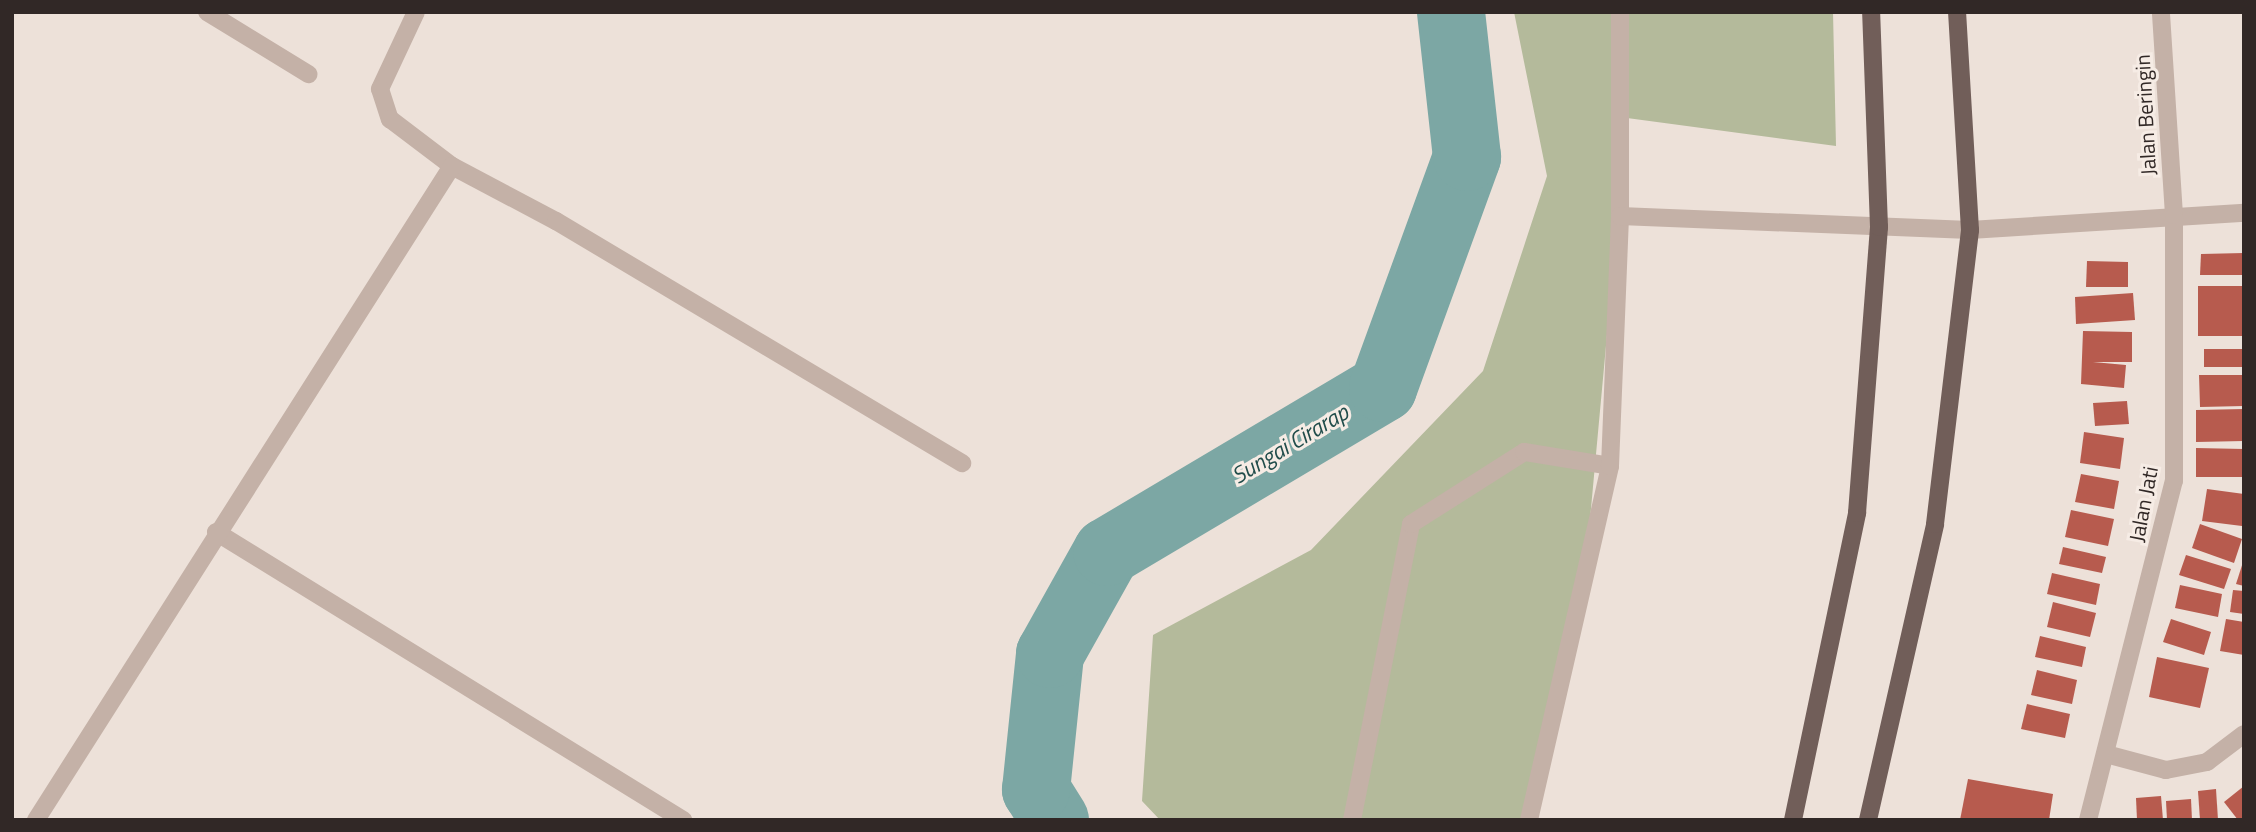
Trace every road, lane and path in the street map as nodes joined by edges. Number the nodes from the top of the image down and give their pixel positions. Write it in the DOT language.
graph roads {
  1 [pos="206,12"];
  2 [pos="415,12"];
  3 [pos="1620,12"];
  4 [pos="1871,12"];
  5 [pos="1957,12"];
  6 [pos="2161,12"];
  7 [pos="308,74"];
  8 [pos="452,166"];
  9 [pos="2244,213"];
  10 [pos="2174,215"];
  11 [pos="1620,216"];
  12 [pos="1879,227"];
  13 [pos="1970,230"];
  14 [pos="962,463"];
  15 [pos="1610,466"];
  16 [pos="216,532"];
  17 [pos="2244,734"];
  18 [pos="2106,754"];
  19 [pos="36,820"];
  20 [pos="683,820"];
  21 [pos="1352,820"];
  22 [pos="1529,820"];
  23 [pos="1793,820"];
  24 [pos="1868,820"];
  25 [pos="2088,820"];
  1 -- 7 [label="street"];
  2 -- 8 [label="street"];
  3 -- 11 [label="street"];
  4 -- 12 [label="main road"];
  5 -- 13 [label="main road"];
  6 -- 10 [label="street, Jalan Beringin"];
  8 -- 14 [label="street"];
  8 -- 16 [label="street"];
  9 -- 10 [label="street"];
  10 -- 13 [label="street"];
  10 -- 18 [label="street, Jalan Jati"];
  11 -- 12 [label="street"];
  11 -- 15 [label="street"];
  12 -- 13 [label="street"];
  12 -- 23 [label="main road"];
  13 -- 24 [label="main road"];
  15 -- 21 [label="street"];
  15 -- 22 [label="street"];
  16 -- 19 [label="street"];
  16 -- 20 [label="street"];
  17 -- 18 [label="street"];
  18 -- 25 [label="street, Jalan Jati"];
}
